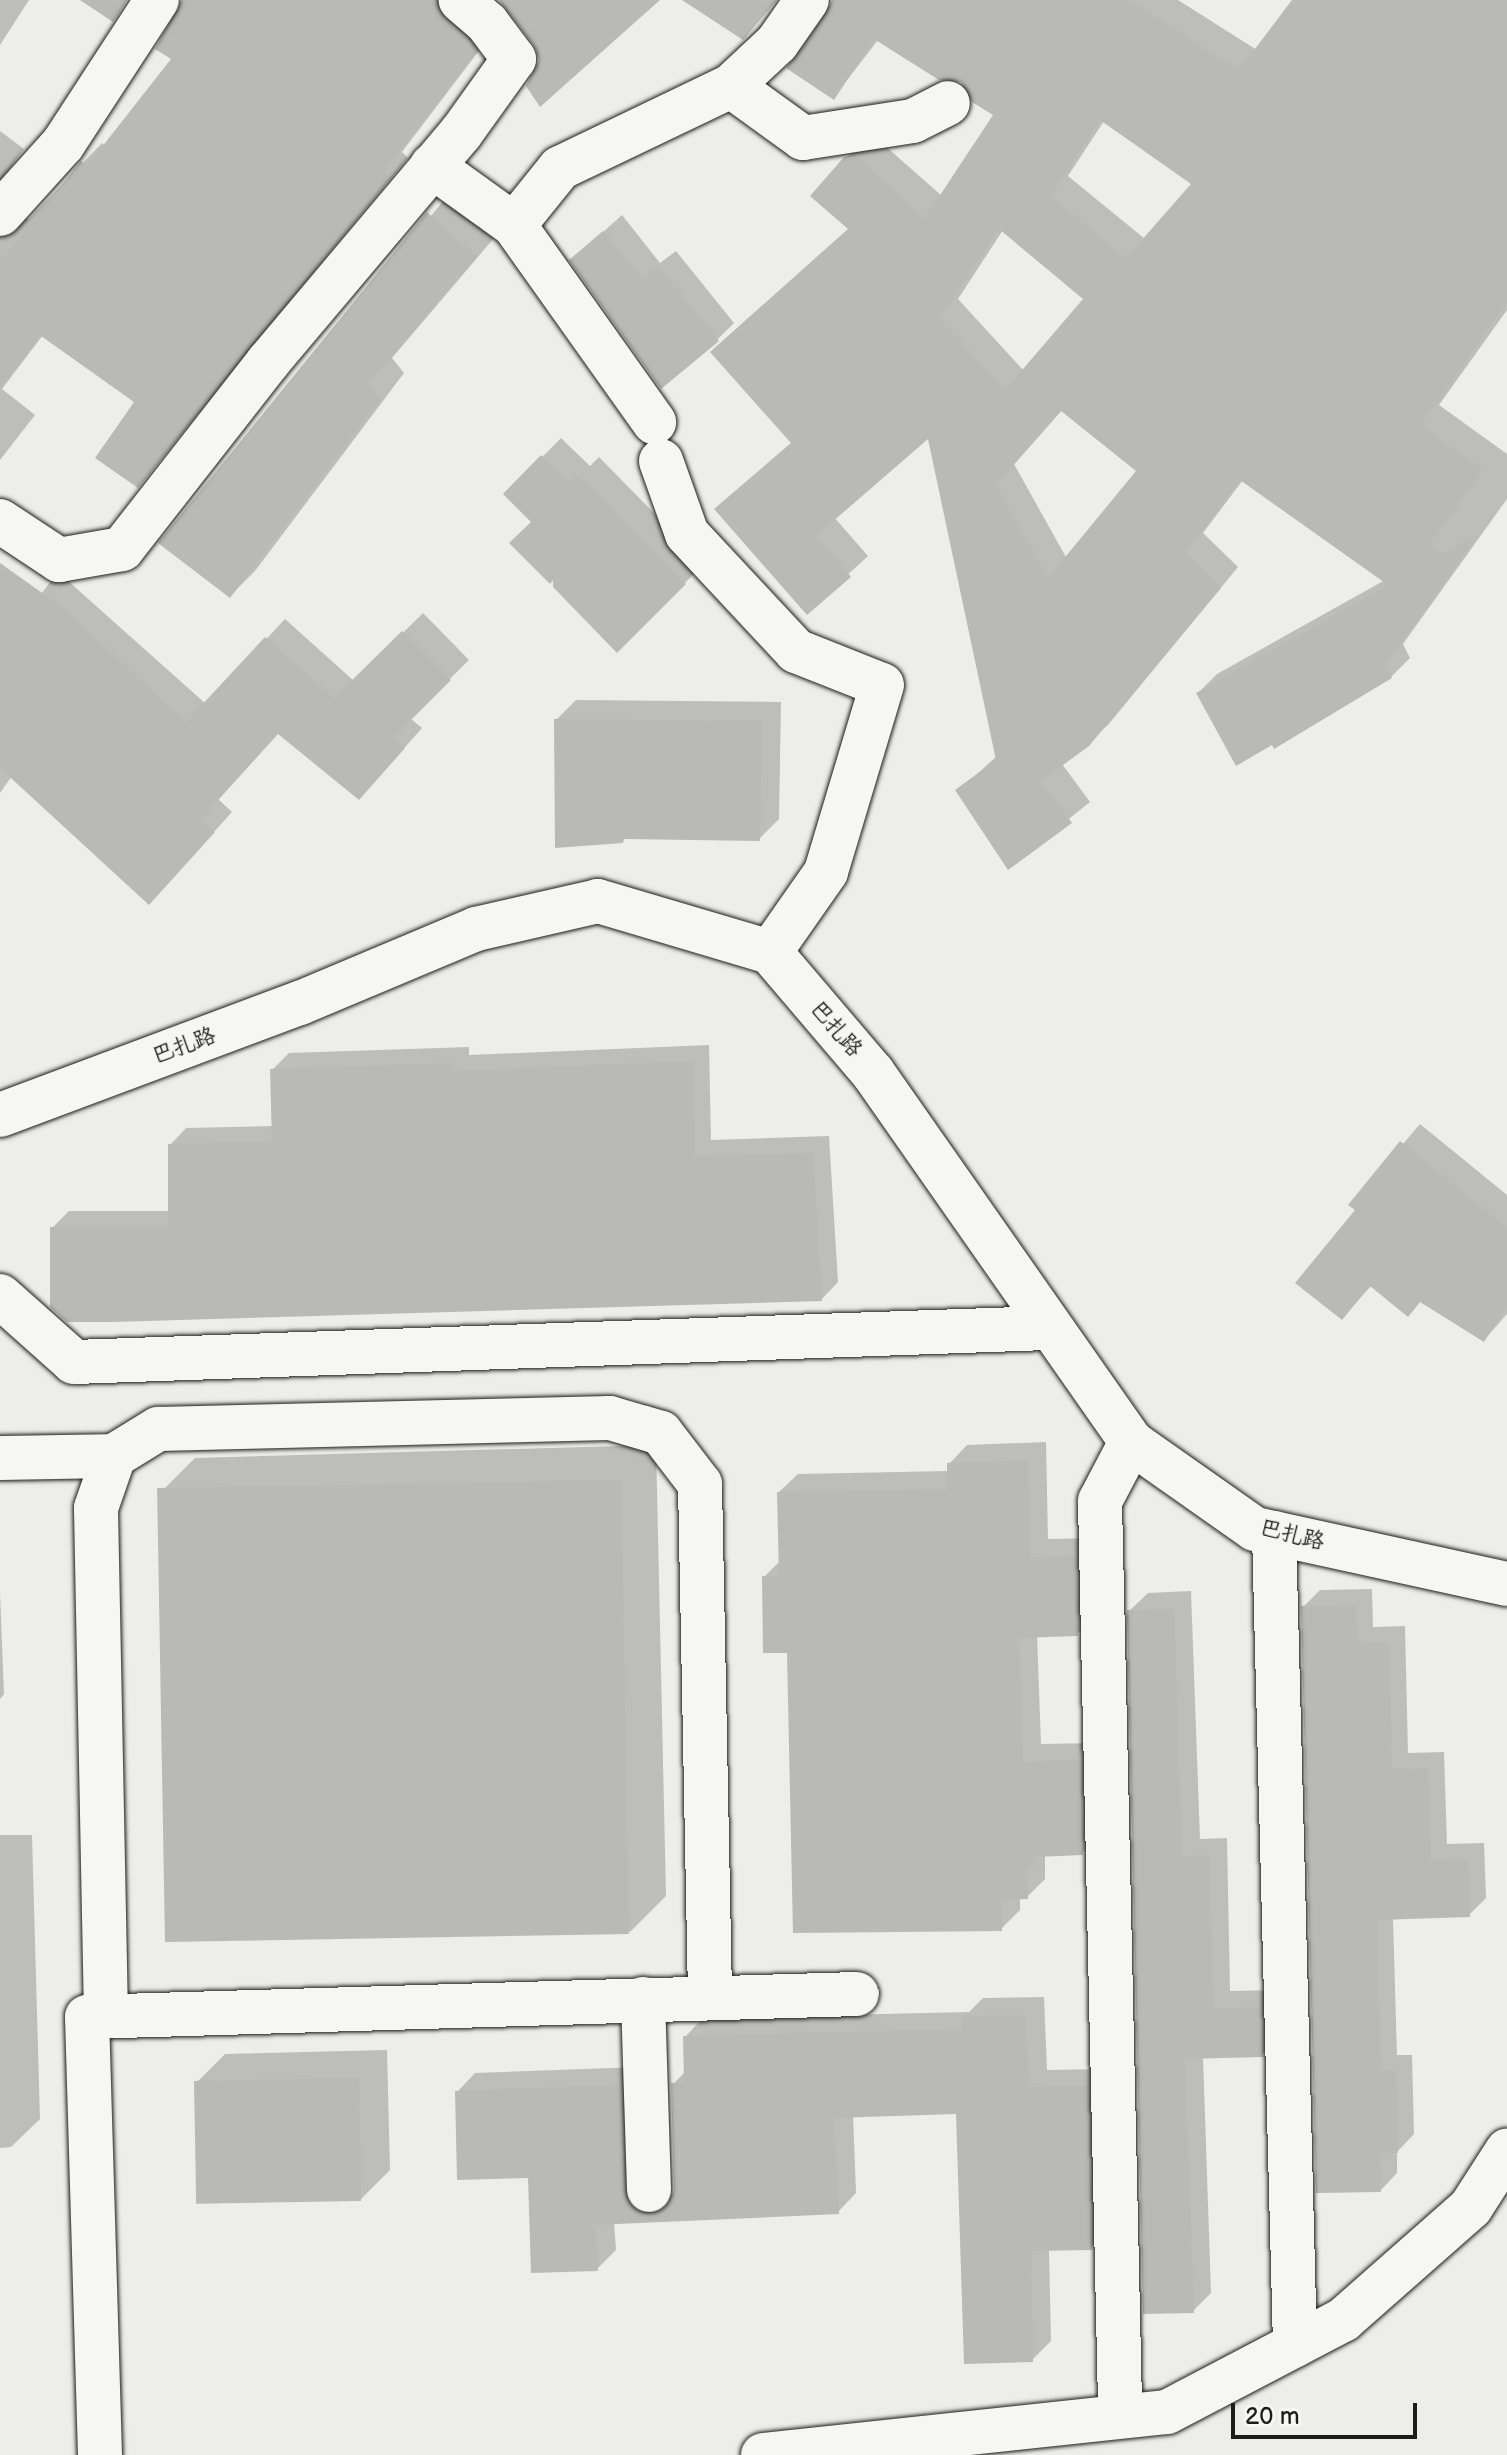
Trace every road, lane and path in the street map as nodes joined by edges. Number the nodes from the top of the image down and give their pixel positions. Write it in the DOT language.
graph roads {
  1 [pos="157,0"];
  2 [pos="461,0"];
  3 [pos="807,0"];
  4 [pos="731,86"];
  5 [pos="948,103"];
  6 [pos="432,166"];
  7 [pos="0,214"];
  8 [pos="514,225"];
  9 [pos="0,521"];
  10 [pos="770,952"];
  11 [pos="0,1115"];
  12 [pos="0,1296"];
  13 [pos="1047,1328"];
  14 [pos="1131,1442"];
  15 [pos="114,1456"];
  16 [pos="0,1458"];
  17 [pos="1274,1533"];
  18 [pos="1507,1584"];
  19 [pos="857,1994"];
  20 [pos="710,1997"];
  21 [pos="643,1999"];
  22 [pos="106,2016"];
  23 [pos="1507,2151"];
  24 [pos="649,2190"];
  25 [pos="1295,2345"];
  26 [pos="1120,2404"];
  27 [pos="100,2455"];
  28 [pos="763,2455"];
  1 -- 7 [label="street"];
  2 -- 6 [label="street"];
  3 -- 4 [label="street"];
  4 -- 5 [label="street"];
  4 -- 8 [label="street"];
  6 -- 8 [label="street"];
  6 -- 9 [label="street"];
  8 -- 10 [label="street"];
  10 -- 11 [label="street, 巴扎路"];
  10 -- 13 [label="street, 巴扎路"];
  12 -- 13 [label="street"];
  13 -- 14 [label="street, 巴扎路"];
  14 -- 17 [label="street, 巴扎路"];
  14 -- 26 [label="street"];
  15 -- 16 [label="street"];
  15 -- 20 [label="street"];
  15 -- 22 [label="street"];
  17 -- 18 [label="street, 巴扎路"];
  17 -- 25 [label="street"];
  19 -- 20 [label="street"];
  20 -- 21 [label="street"];
  21 -- 22 [label="street"];
  21 -- 24 [label="street"];
  22 -- 27 [label="street"];
  23 -- 25 [label="street"];
  25 -- 28 [label="street"];
}
